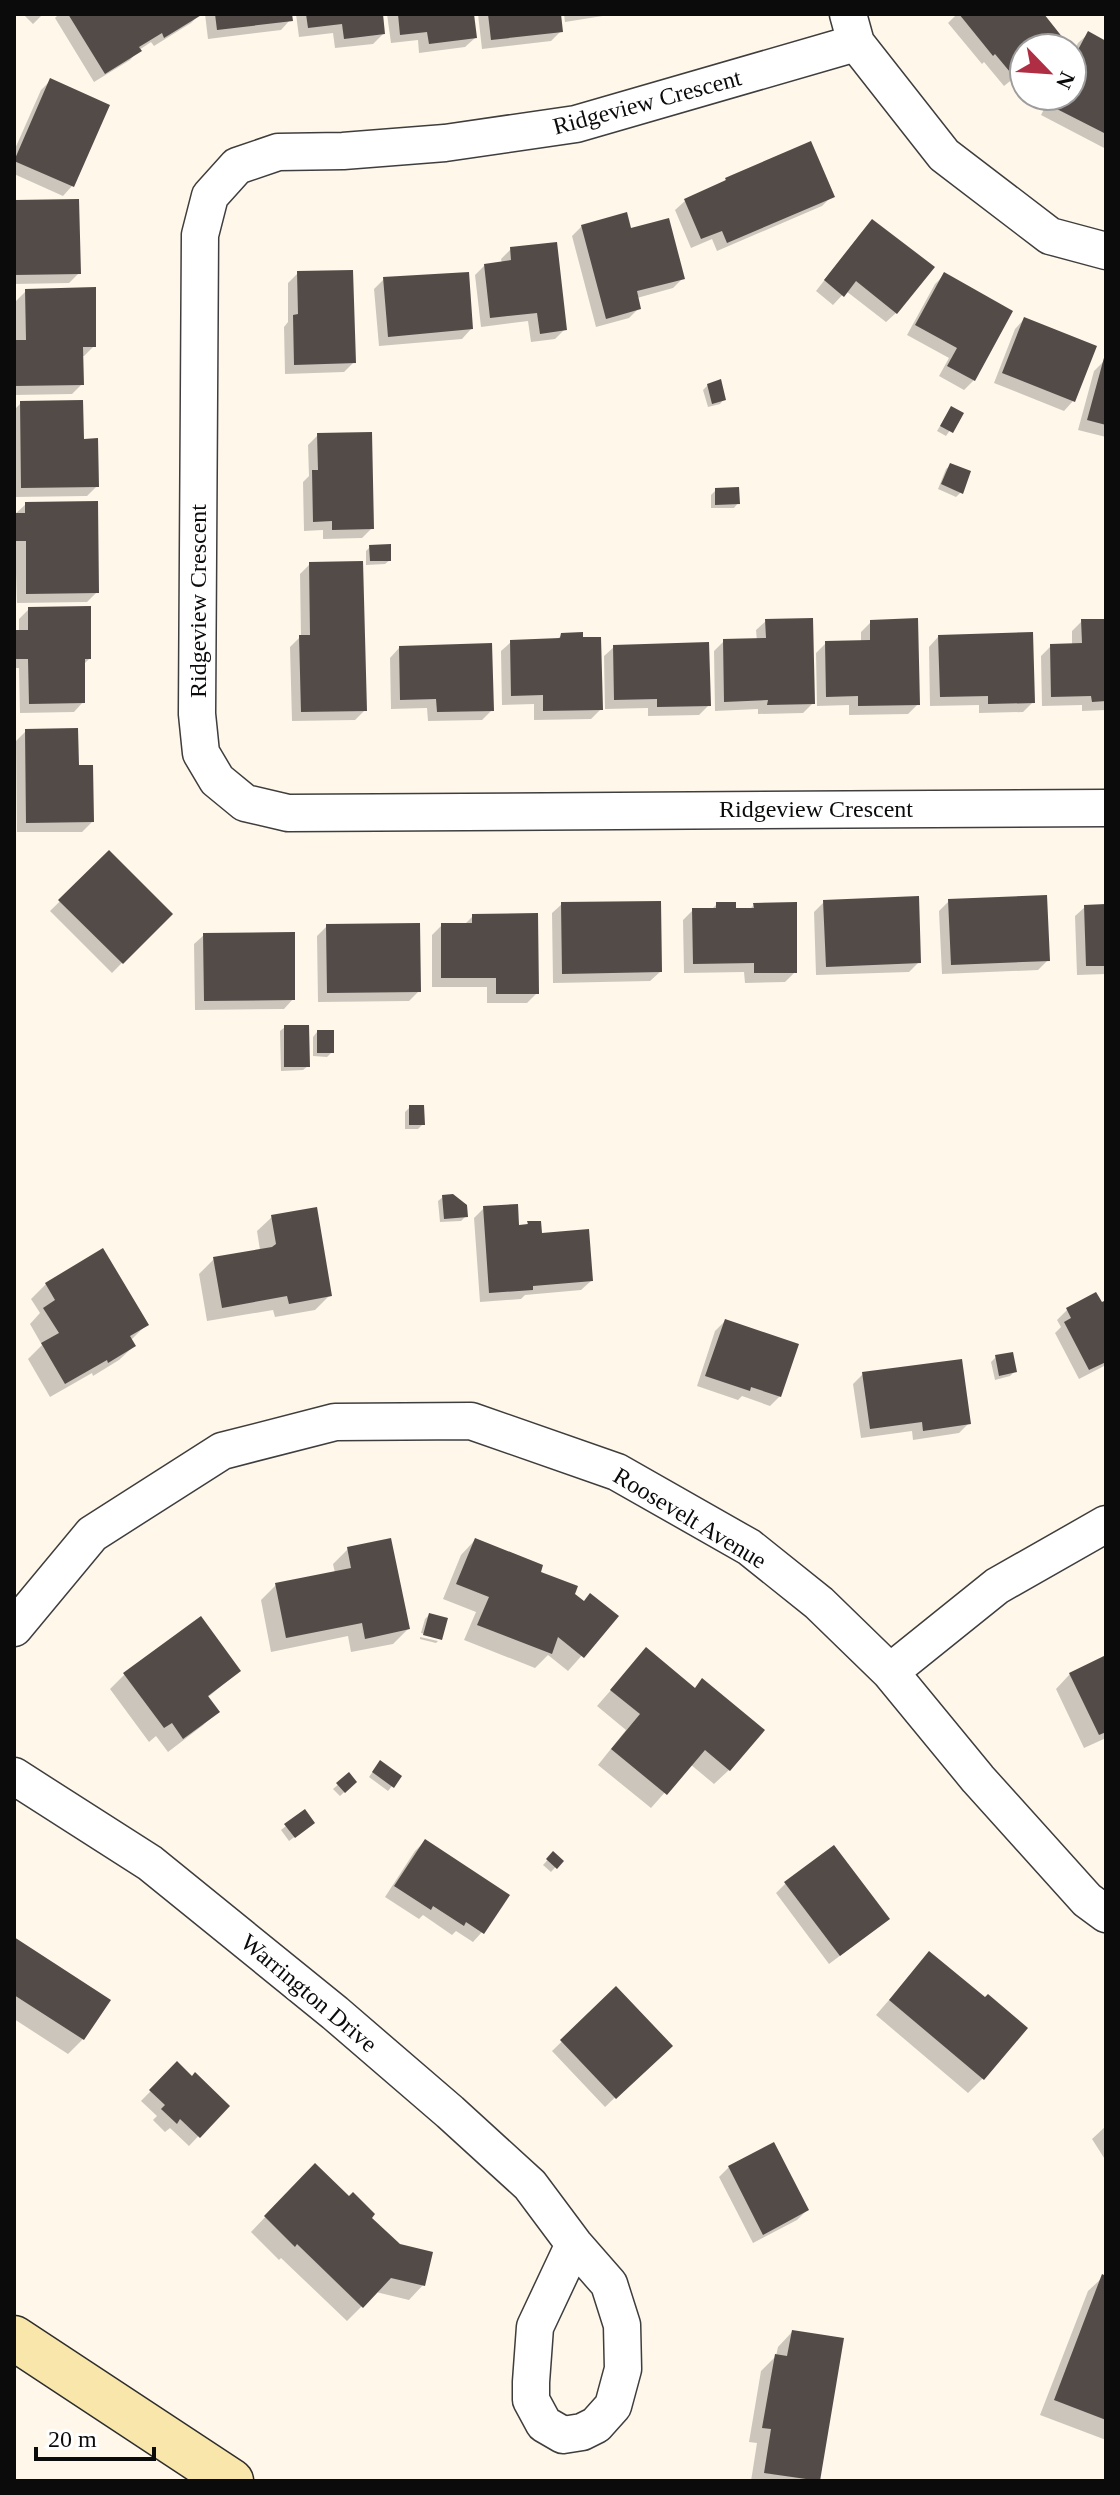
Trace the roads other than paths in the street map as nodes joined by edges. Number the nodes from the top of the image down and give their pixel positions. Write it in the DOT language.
graph roads {
  1 [pos="852,29"];
  2 [pos="1106,251"];
  3 [pos="1106,808"];
  4 [pos="1106,1524"];
  5 [pos="14,1628"];
  6 [pos="890,1672"];
  7 [pos="14,1776"];
  8 [pos="1106,1914"];
  9 [pos="574,2244"];
  10 [pos="14,2338"];
  11 [pos="231,2481"];
  1 -- 2 [label="street"];
  1 -- 3 [label="street, Ridgeview Crescent"];
  4 -- 6 [label="street"];
  5 -- 6 [label="street, Roosevelt Avenue"];
  6 -- 8 [label="street, Roosevelt Avenue"];
  7 -- 9 [label="street, Warrington Drive"];
  9 -- 9 [label="street, Warrington Drive"];
  10 -- 11 [label="main road"];
}
